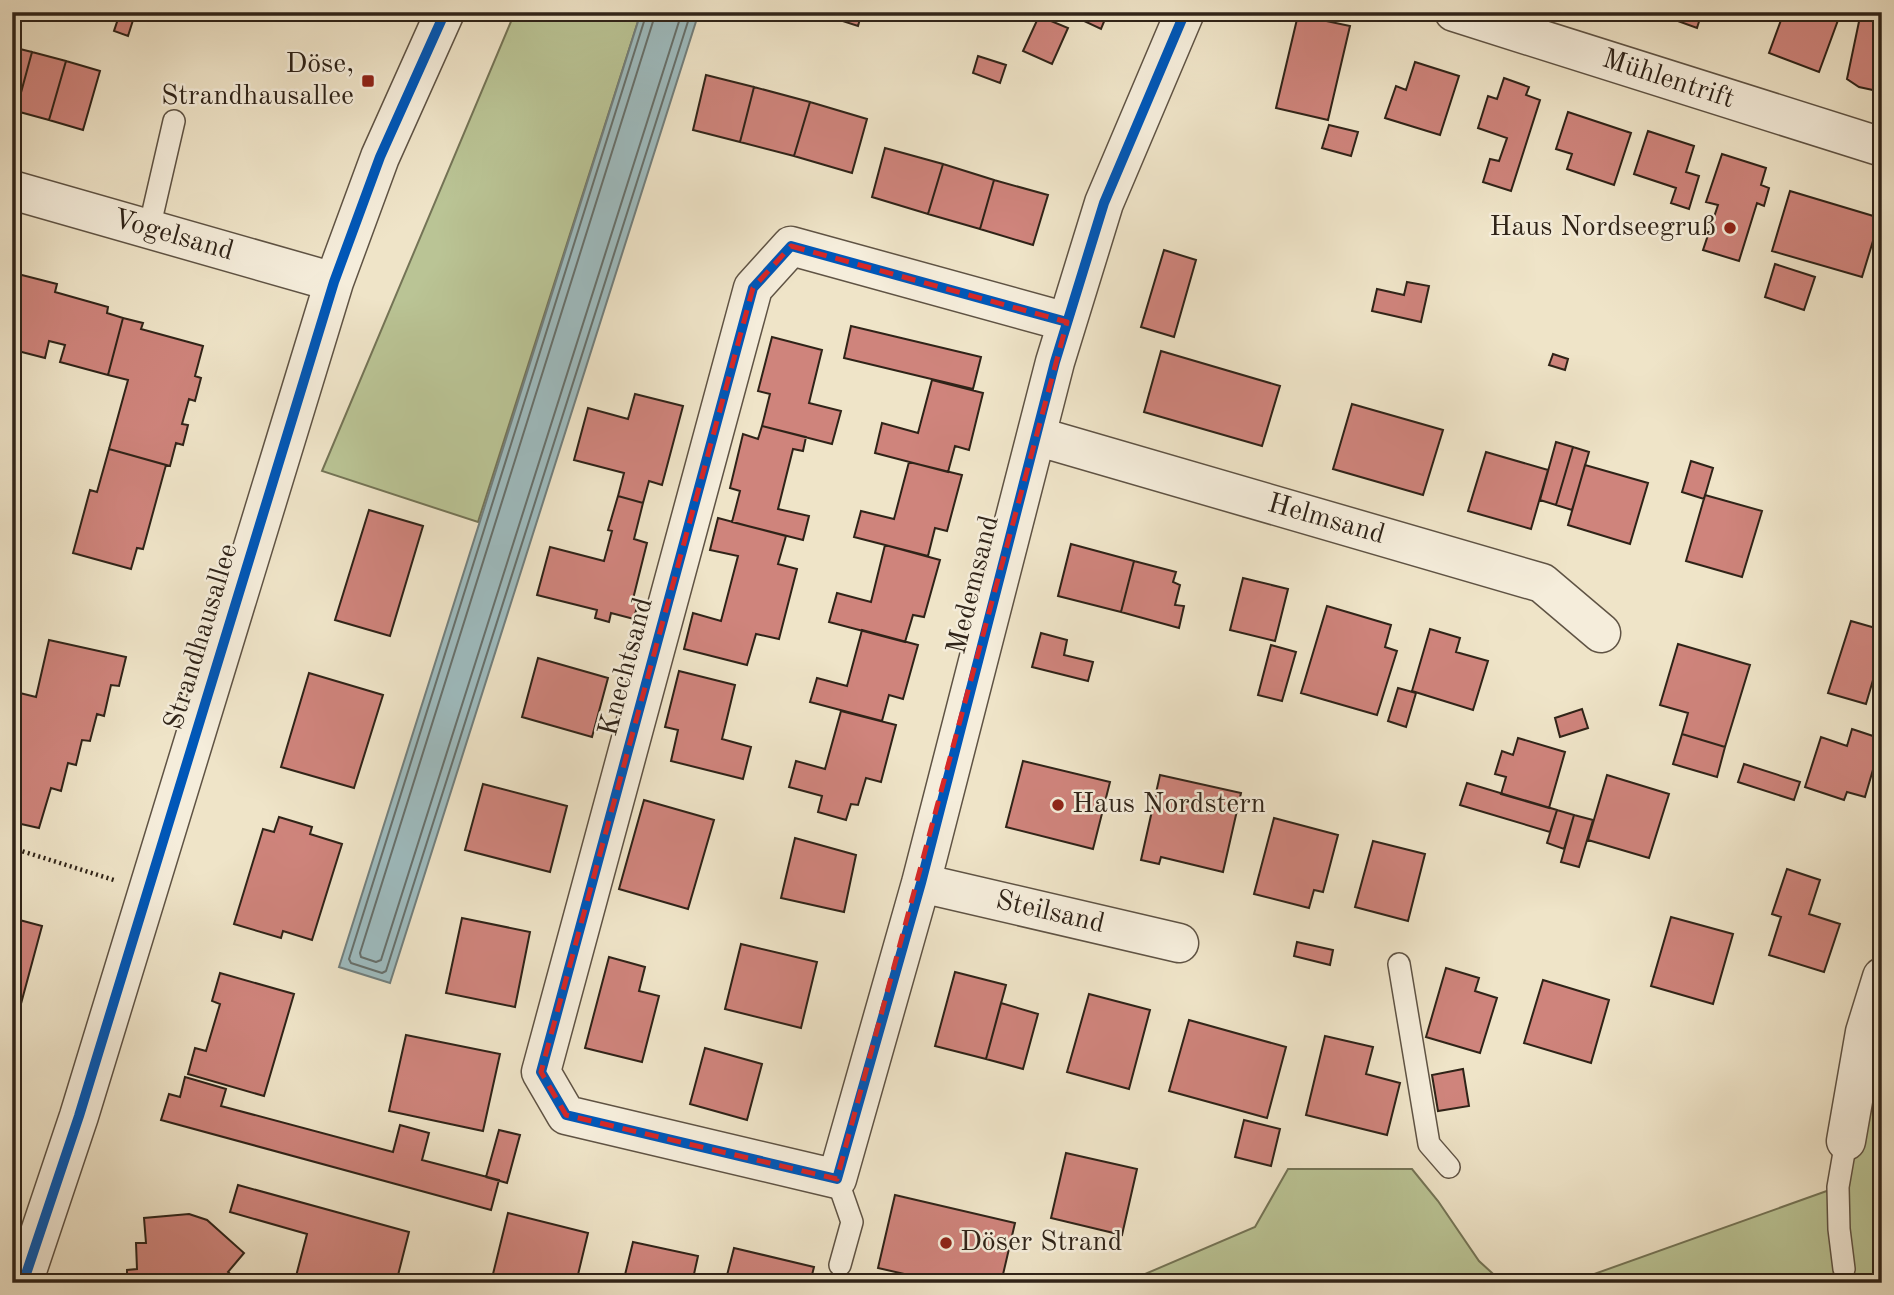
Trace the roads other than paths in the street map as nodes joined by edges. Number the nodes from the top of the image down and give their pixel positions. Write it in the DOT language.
graph roads {
  1 [pos="445,12"];
  2 [pos="1185,12"];
  3 [pos="1454,12"];
  4 [pos="174,121"];
  5 [pos="1882,147"];
  6 [pos="12,190"];
  7 [pos="149,229"];
  8 [pos="334,282"];
  9 [pos="1067,322"];
  10 [pos="1036,436"];
  11 [pos="1601,633"];
  12 [pos="920,883"];
  13 [pos="1179,943"];
  14 [pos="1399,964"];
  15 [pos="1882,977"];
  16 [pos="1846,1141"];
  17 [pos="1449,1167"];
  18 [pos="837,1179"];
  19 [pos="840,1265"];
  20 [pos="1844,1269"];
  21 [pos="23,1283"];
  1 -- 8 [label="street, Strandhausallee"];
  2 -- 9 [label="street, Medemsand"];
  3 -- 5 [label="street, Mühlentrift"];
  4 -- 7 [label="lane"];
  6 -- 7 [label="street, Vogelsand"];
  7 -- 8 [label="street, Vogelsand"];
  8 -- 21 [label="street, Strandhausallee"];
  9 -- 10 [label="street, Medemsand"];
  9 -- 18 [label="street, Knechtsand"];
  10 -- 11 [label="street, Helmsand"];
  10 -- 12 [label="street, Medemsand"];
  12 -- 13 [label="street, Steilsand"];
  12 -- 18 [label="street, Medemsand"];
  14 -- 17 [label="lane"];
  15 -- 16 [label="street"];
  16 -- 20 [label="lane"];
  18 -- 19 [label="lane"];
}
